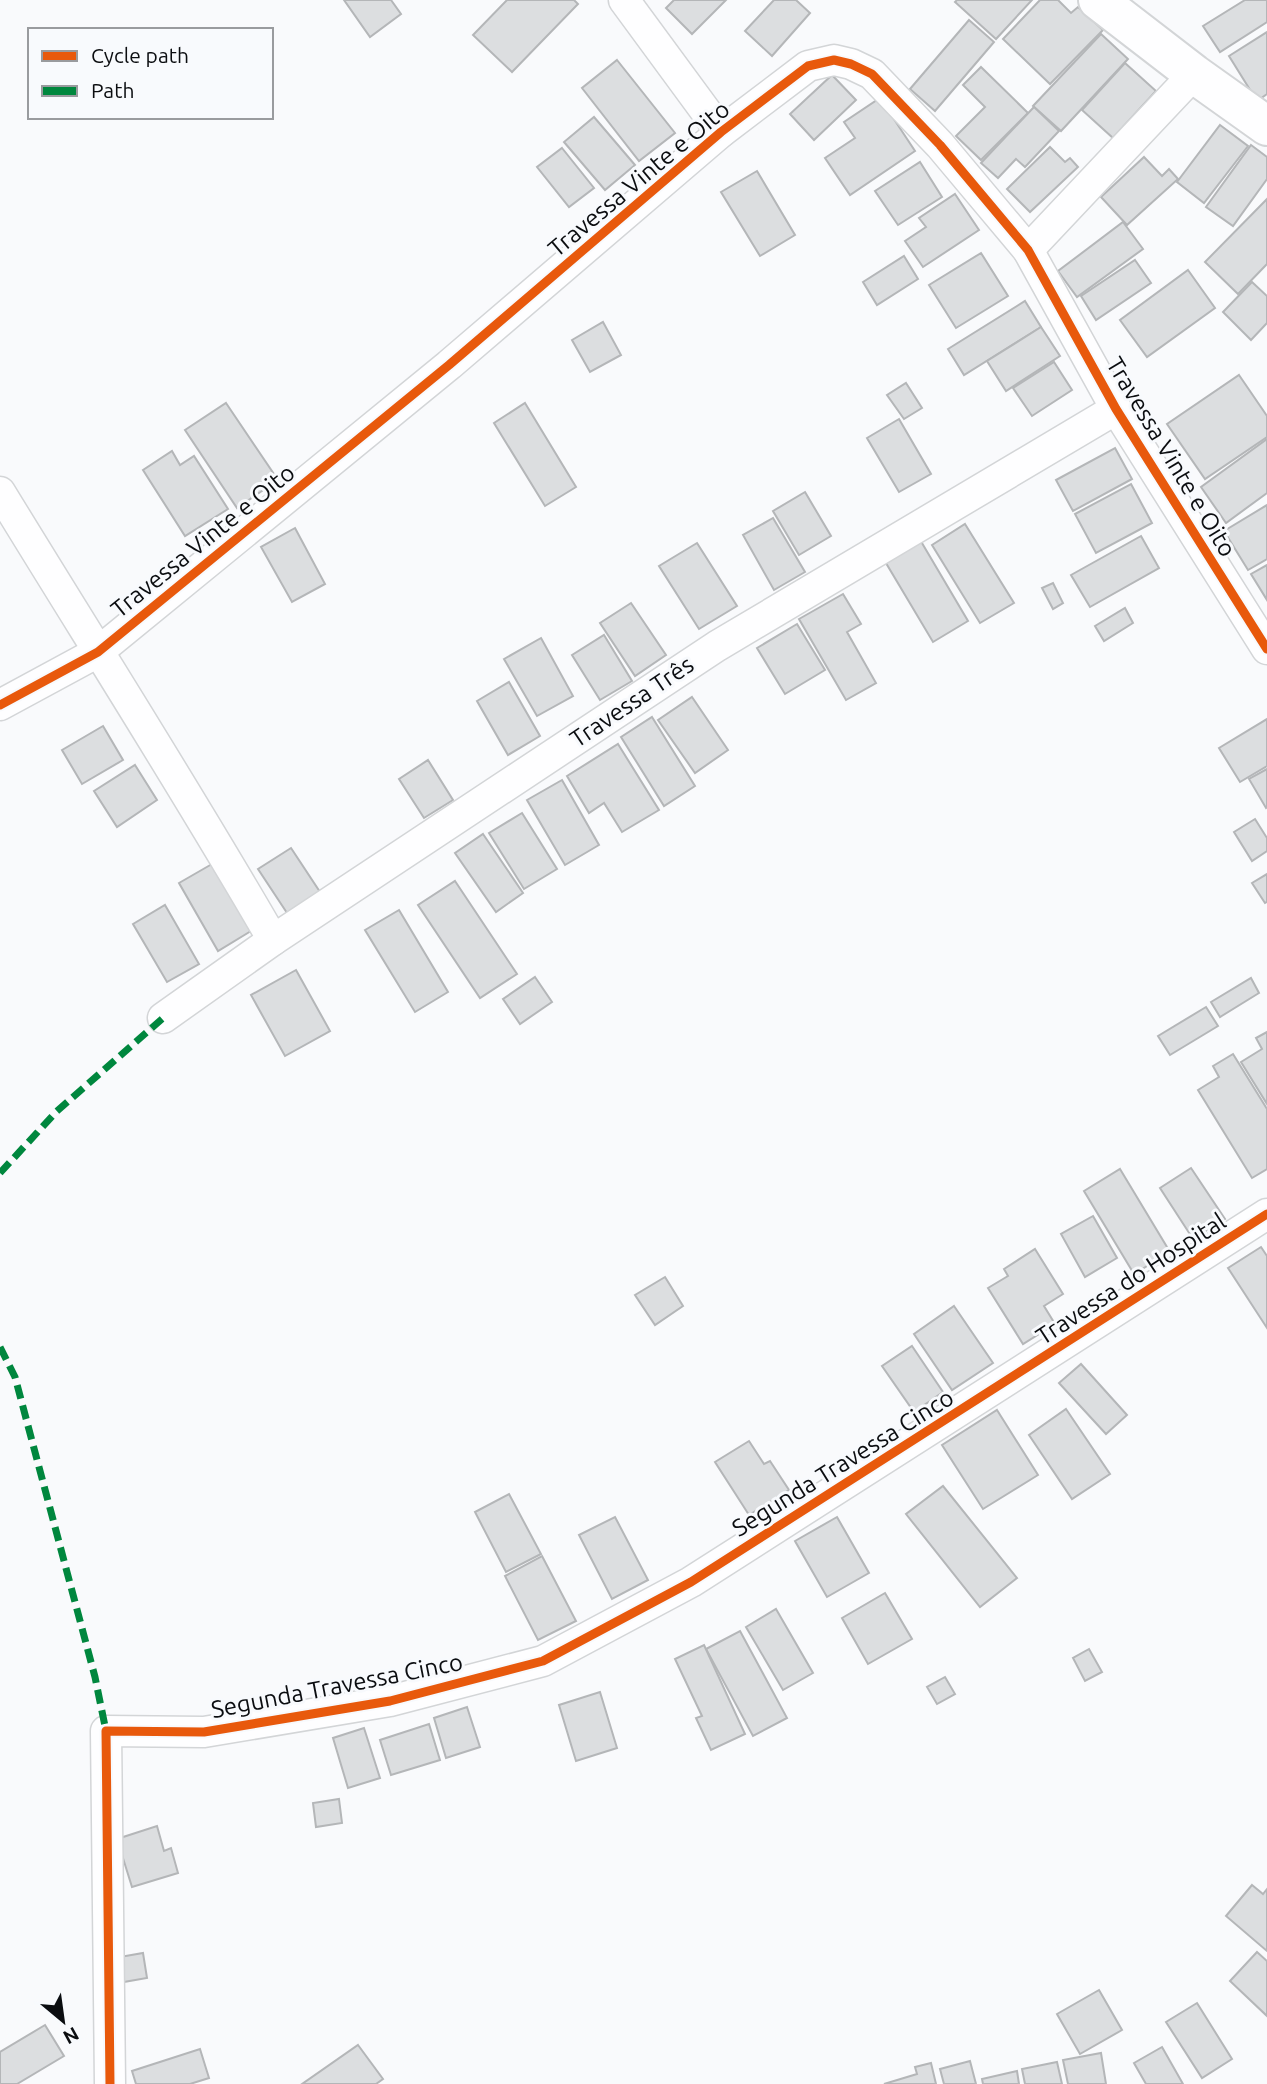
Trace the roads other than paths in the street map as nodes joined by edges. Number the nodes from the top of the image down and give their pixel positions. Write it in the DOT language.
graph roads {
  1 [pos="624,0"];
  2 [pos="1098,0"];
  3 [pos="1194,74"];
  4 [pos="1267,125"];
  5 [pos="721,132"];
  6 [pos="1028,250"];
  7 [pos="1116,409"];
  8 [pos="0,492"];
  9 [pos="1267,649"];
  10 [pos="98,652"];
  11 [pos="0,705"];
  12 [pos="273,940"];
  13 [pos="163,1018"];
  14 [pos="1267,1214"];
  15 [pos="1015,1376"];
  16 [pos="110,2084"];
  1 -- 5 [label="street"];
  2 -- 3 [label="street"];
  3 -- 4 [label="street"];
  3 -- 6 [label="street"];
  5 -- 6 [label="street, Travessa Vinte e Oito"];
  5 -- 10 [label="street, Travessa Vinte e Oito"];
  6 -- 7 [label="street, Travessa Vinte e Oito"];
  7 -- 9 [label="street, Travessa Vinte e Oito"];
  7 -- 12 [label="street, Travessa Três"];
  8 -- 10 [label="street"];
  10 -- 11 [label="street, Travessa Vinte e Oito"];
  10 -- 12 [label="street"];
  12 -- 13 [label="street, Travessa Três"];
  14 -- 15 [label="street, Travessa do Hospital"];
  15 -- 16 [label="street, Segunda Travessa Cinco"];
}
